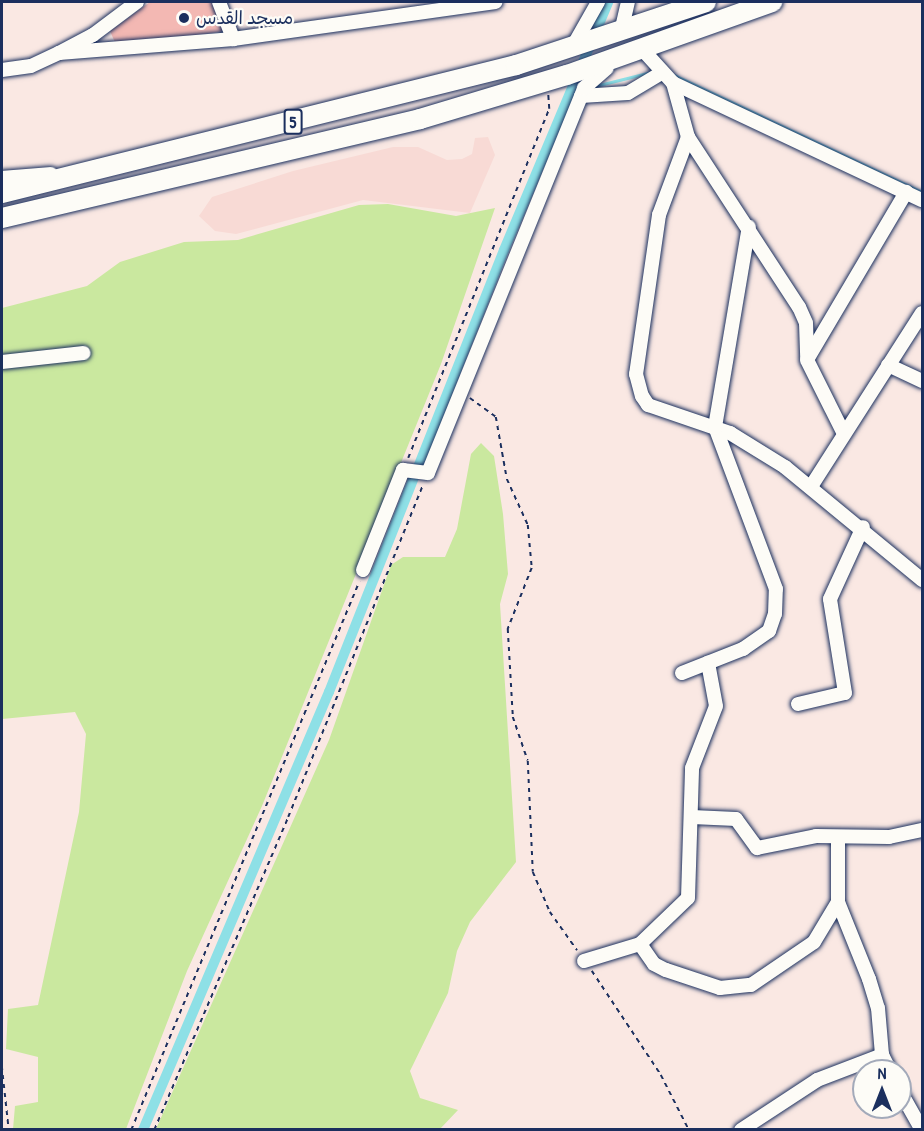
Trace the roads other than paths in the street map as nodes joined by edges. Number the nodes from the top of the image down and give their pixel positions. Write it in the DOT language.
graph roads {
  1 [pos="137,2"];
  2 [pos="219,2"];
  3 [pos="495,2"];
  4 [pos="598,2"];
  5 [pos="628,2"];
  6 [pos="706,2"];
  7 [pos="772,2"];
  8 [pos="437,6"];
  9 [pos="615,34"];
  10 [pos="233,39"];
  11 [pos="578,46"];
  12 [pos="59,53"];
  13 [pos="650,61"];
  14 [pos="2,70"];
  15 [pos="672,83"];
  16 [pos="411,92"];
  17 [pos="581,96"];
  18 [pos="420,119"];
  19 [pos="688,137"];
  20 [pos="83,173"];
  21 [pos="2,178"];
  22 [pos="906,192"];
  23 [pos="2,193"];
  24 [pos="922,200"];
  25 [pos="2,218"];
  26 [pos="748,227"];
  27 [pos="922,313"];
  28 [pos="84,353"];
  29 [pos="807,360"];
  30 [pos="2,362"];
  31 [pos="888,365"];
  32 [pos="922,381"];
  33 [pos="715,427"];
  34 [pos="843,432"];
  35 [pos="812,485"];
  36 [pos="863,527"];
  37 [pos="363,570"];
  38 [pos="922,580"];
  39 [pos="708,663"];
  40 [pos="682,673"];
  41 [pos="798,704"];
  42 [pos="692,817"];
  43 [pos="922,830"];
  44 [pos="838,838"];
  45 [pos="838,902"];
  46 [pos="640,944"];
  47 [pos="585,961"];
  48 [pos="882,1055"];
  49 [pos="884,1059"];
  50 [pos="912,1112"];
  51 [pos="741,1130"];
  52 [pos="922,1130"];
  1 -- 12 [label="street"];
  2 -- 10 [label="street"];
  3 -- 8 [label="street"];
  4 -- 11 [label="street"];
  5 -- 9 [label="street"];
  6 -- 9 [label="highway, 5"];
  7 -- 13 [label="highway, 5"];
  8 -- 10 [label="street"];
  9 -- 11 [label="highway, 5"];
  10 -- 12 [label="street"];
  11 -- 16 [label="highway, 5"];
  12 -- 14 [label="street"];
  13 -- 15 [label="street"];
  13 -- 17 [label="street"];
  13 -- 17 [label="street"];
  13 -- 18 [label="highway, 5"];
  15 -- 19 [label="street"];
  15 -- 22 [label="street"];
  16 -- 18 [label="highway"];
  16 -- 20 [label="highway, 5"];
  17 -- 37 [label="street"];
  18 -- 25 [label="highway, 5"];
  19 -- 26 [label="street"];
  19 -- 33 [label="street"];
  20 -- 21 [label="street"];
  20 -- 23 [label="highway, 5"];
  22 -- 24 [label="street"];
  22 -- 29 [label="street"];
  26 -- 29 [label="street"];
  26 -- 33 [label="street"];
  27 -- 31 [label="street"];
  28 -- 30 [label="street"];
  29 -- 34 [label="street"];
  31 -- 32 [label="street"];
  31 -- 34 [label="street"];
  33 -- 35 [label="street"];
  33 -- 39 [label="street"];
  34 -- 35 [label="street"];
  35 -- 36 [label="street"];
  36 -- 38 [label="street"];
  36 -- 41 [label="street"];
  39 -- 40 [label="street"];
  39 -- 42 [label="street"];
  42 -- 44 [label="street"];
  42 -- 46 [label="street"];
  43 -- 44 [label="street"];
  44 -- 45 [label="street"];
  45 -- 46 [label="street"];
  45 -- 48 [label="street"];
  46 -- 47 [label="street"];
  48 -- 49 [label="street"];
  48 -- 51 [label="street"];
  50 -- 52 [label="street"];
}
